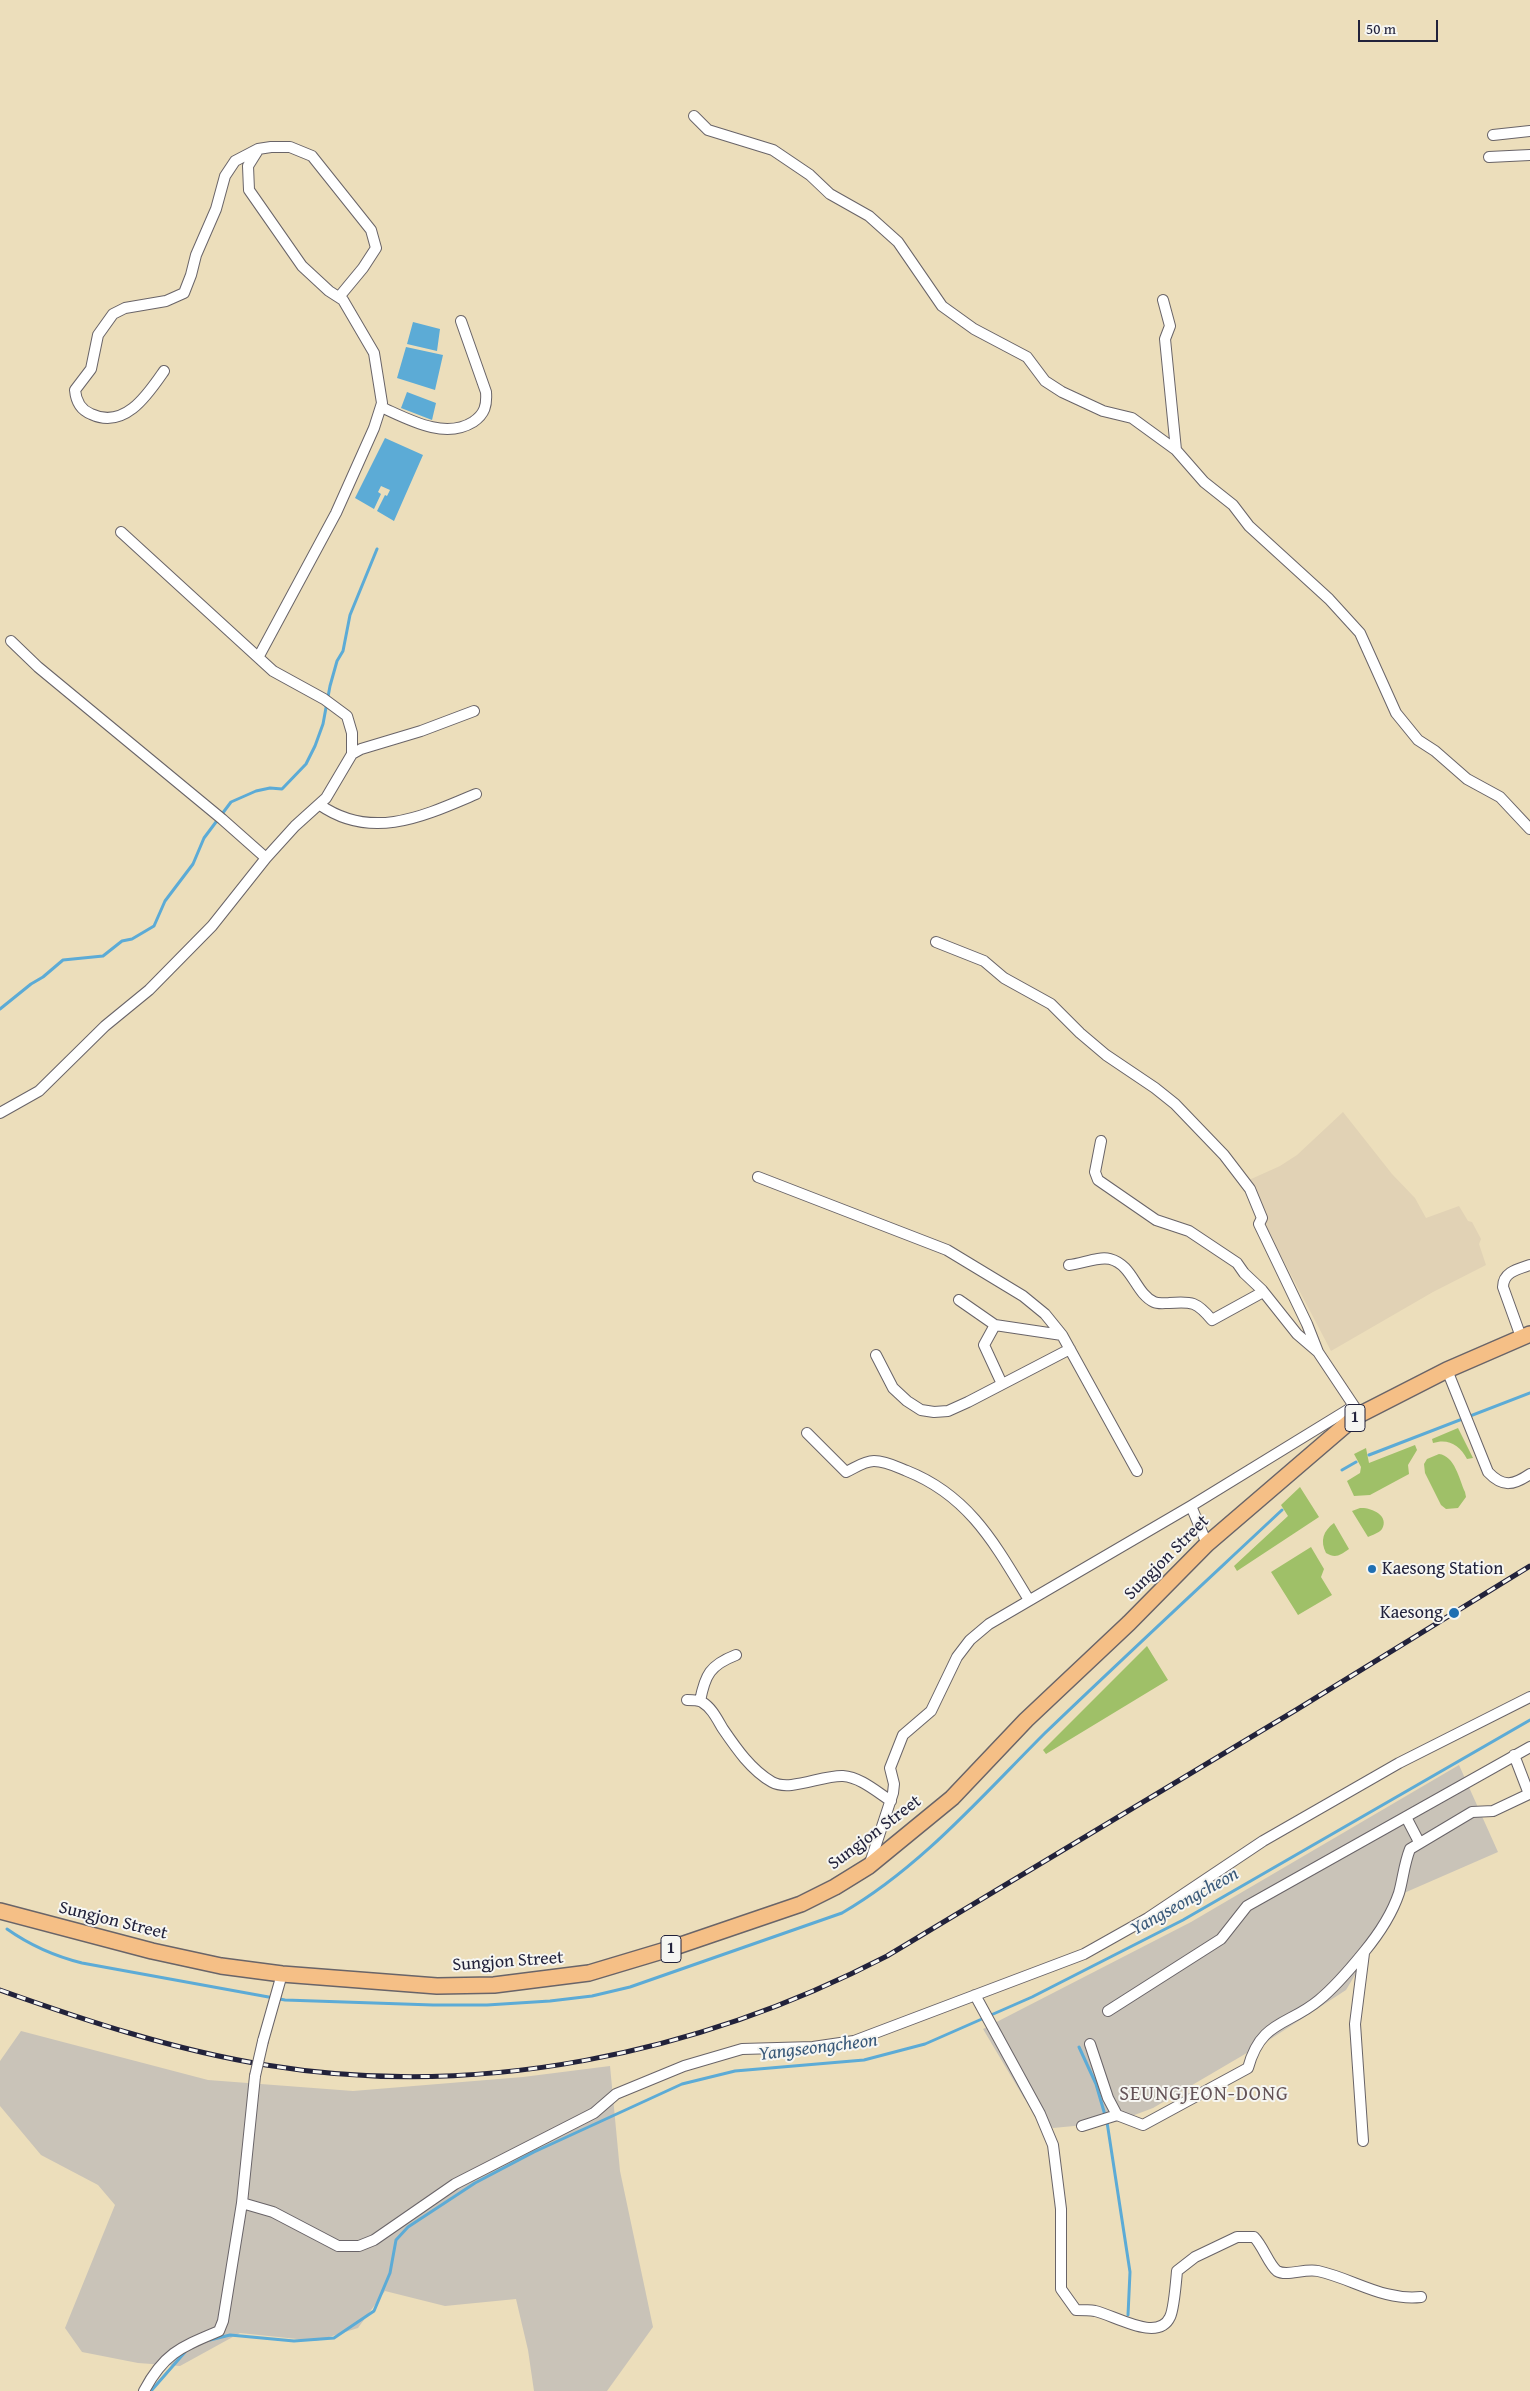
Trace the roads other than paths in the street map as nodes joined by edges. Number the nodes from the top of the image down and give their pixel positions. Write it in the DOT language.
graph roads {
  1 [pos="694,116"];
  2 [pos="1530,132"];
  3 [pos="1493,135"];
  4 [pos="258,149"];
  5 [pos="1530,155"];
  6 [pos="1490,157"];
  7 [pos="339,297"];
  8 [pos="1163,300"];
  9 [pos="461,321"];
  10 [pos="164,371"];
  11 [pos="381,407"];
  12 [pos="1176,450"];
  13 [pos="121,532"];
  14 [pos="11,641"];
  15 [pos="259,656"];
  16 [pos="474,711"];
  17 [pos="352,754"];
  18 [pos="476,794"];
  19 [pos="320,805"];
  20 [pos="1530,829"];
  21 [pos="266,858"];
  22 [pos="936,942"];
  23 [pos="0,1112"];
  24 [pos="1101,1141"];
  25 [pos="758,1177"];
  26 [pos="1069,1265"];
  27 [pos="1530,1265"];
  28 [pos="1263,1292"];
  29 [pos="959,1300"];
  30 [pos="995,1325"];
  31 [pos="1062,1334"];
  32 [pos="1526,1335"];
  33 [pos="1070,1349"];
  34 [pos="1318,1352"];
  35 [pos="876,1355"];
  36 [pos="1447,1370"];
  37 [pos="1002,1384"];
  38 [pos="1355,1412"];
  39 [pos="806,1433"];
  40 [pos="1137,1471"];
  41 [pos="1530,1474"];
  42 [pos="1191,1506"];
  43 [pos="1206,1544"];
  44 [pos="1029,1600"];
  45 [pos="736,1655"];
  46 [pos="1530,1696"];
  47 [pos="687,1700"];
  48 [pos="700,1701"];
  49 [pos="1530,1747"];
  50 [pos="1514,1756"];
  51 [pos="890,1801"];
  52 [pos="1406,1817"];
  53 [pos="1419,1842"];
  54 [pos="869,1866"];
  55 [pos="0,1911"];
  56 [pos="1364,1952"];
  57 [pos="282,1974"];
  58 [pos="975,1995"];
  59 [pos="1108,2011"];
  60 [pos="1090,2044"];
  61 [pos="1115,2116"];
  62 [pos="1082,2126"];
  63 [pos="1363,2141"];
  64 [pos="242,2203"];
  65 [pos="1421,2298"];
  66 [pos="144,2391"];
  1 -- 12 [label="street"];
  2 -- 3 [label="street"];
  4 -- 7 [label="street"];
  4 -- 7 [label="street"];
  4 -- 10 [label="street"];
  5 -- 6 [label="street"];
  7 -- 11 [label="street"];
  8 -- 12 [label="street"];
  9 -- 11 [label="street"];
  11 -- 15 [label="street"];
  12 -- 20 [label="street"];
  13 -- 15 [label="street"];
  14 -- 21 [label="street"];
  15 -- 17 [label="street"];
  16 -- 17 [label="street"];
  17 -- 19 [label="street"];
  18 -- 19 [label="street"];
  19 -- 21 [label="street"];
  21 -- 23 [label="street"];
  22 -- 34 [label="street"];
  24 -- 28 [label="street"];
  25 -- 31 [label="street"];
  26 -- 28 [label="street"];
  27 -- 32 [label="street"];
  28 -- 34 [label="street"];
  29 -- 30 [label="street"];
  30 -- 31 [label="street"];
  30 -- 37 [label="street"];
  31 -- 33 [label="street"];
  32 -- 36 [label="main road, Sungjon Street / 1"];
  33 -- 37 [label="street"];
  33 -- 40 [label="street"];
  34 -- 38 [label="street"];
  35 -- 37 [label="street"];
  36 -- 38 [label="main road, Sungjon Street / 1"];
  36 -- 41 [label="street"];
  38 -- 42 [label="street"];
  38 -- 43 [label="main road, Sungjon Street / 1"];
  39 -- 44 [label="street"];
  42 -- 43 [label="street"];
  42 -- 44 [label="street"];
  43 -- 54 [label="main road, Sungjon Street / 1"];
  44 -- 51 [label="street"];
  45 -- 48 [label="street"];
  46 -- 58 [label="street"];
  47 -- 48 [label="street"];
  48 -- 51 [label="street"];
  49 -- 50 [label="street"];
  50 -- 52 [label="street"];
  50 -- 53 [label="street"];
  51 -- 54 [label="street"];
  52 -- 53 [label="street"];
  52 -- 59 [label="street"];
  53 -- 56 [label="street"];
  54 -- 57 [label="main road, Sungjon Street / 1"];
  55 -- 57 [label="main road, Sungjon Street / 1"];
  56 -- 61 [label="street"];
  56 -- 63 [label="street"];
  57 -- 64 [label="street, bridge"];
  58 -- 64 [label="street"];
  58 -- 65 [label="street"];
  60 -- 61 [label="street"];
  61 -- 62 [label="street"];
  64 -- 66 [label="street"];
}
